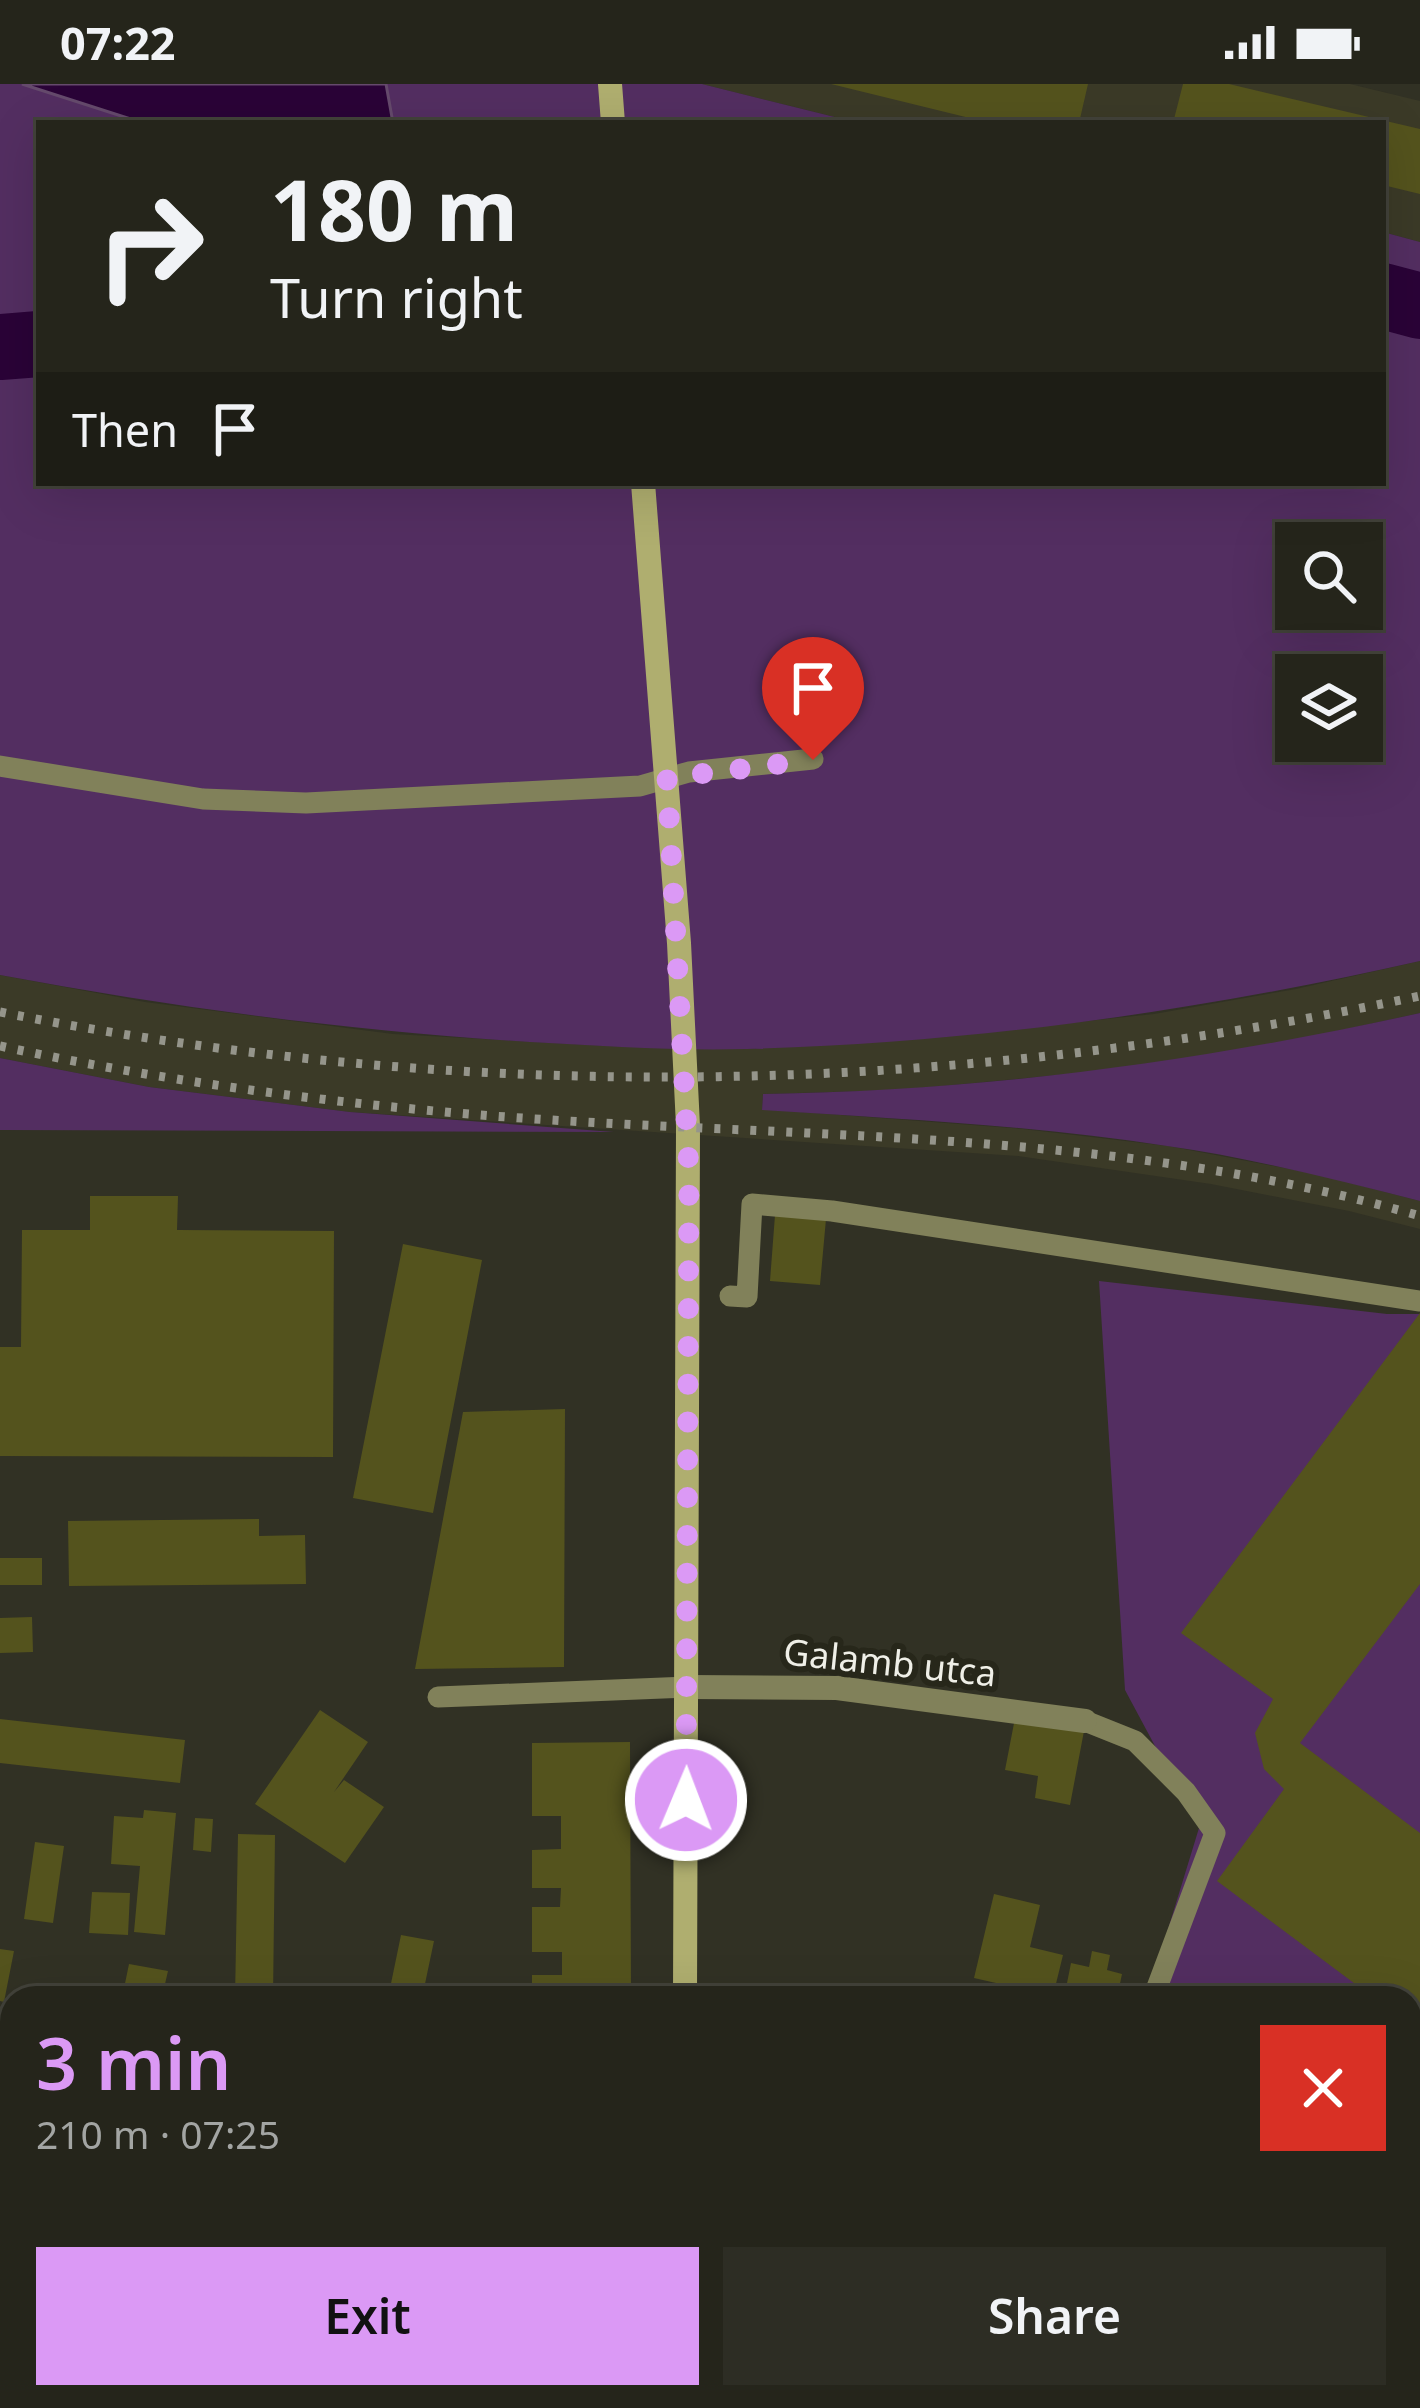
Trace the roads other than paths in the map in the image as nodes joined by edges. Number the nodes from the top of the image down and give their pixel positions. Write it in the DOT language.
graph roads {
  1 [pos="610,84"];
  2 [pos="613,120"];
  3 [pos="643,486"];
  4 [pos="813,760"];
  5 [pos="0,766"];
  6 [pos="667,778"];
  7 [pos="730,1296"];
  8 [pos="1420,1300"];
  9 [pos="688,1687"];
  10 [pos="438,1697"];
  11 [pos="1085,1721"];
  12 [pos="685,1986"];
  13 [pos="1157,1986"];
  1 -- 2 [label="street"];
  3 -- 6 [label="street"];
  4 -- 6 [label="lane"];
  5 -- 6 [label="lane"];
  6 -- 9 [label="street"];
  7 -- 8 [label="lane"];
  9 -- 10 [label="lane"];
  9 -- 11 [label="street, Galamb utca"];
  9 -- 12 [label="street"];
  11 -- 13 [label="lane"];
}
